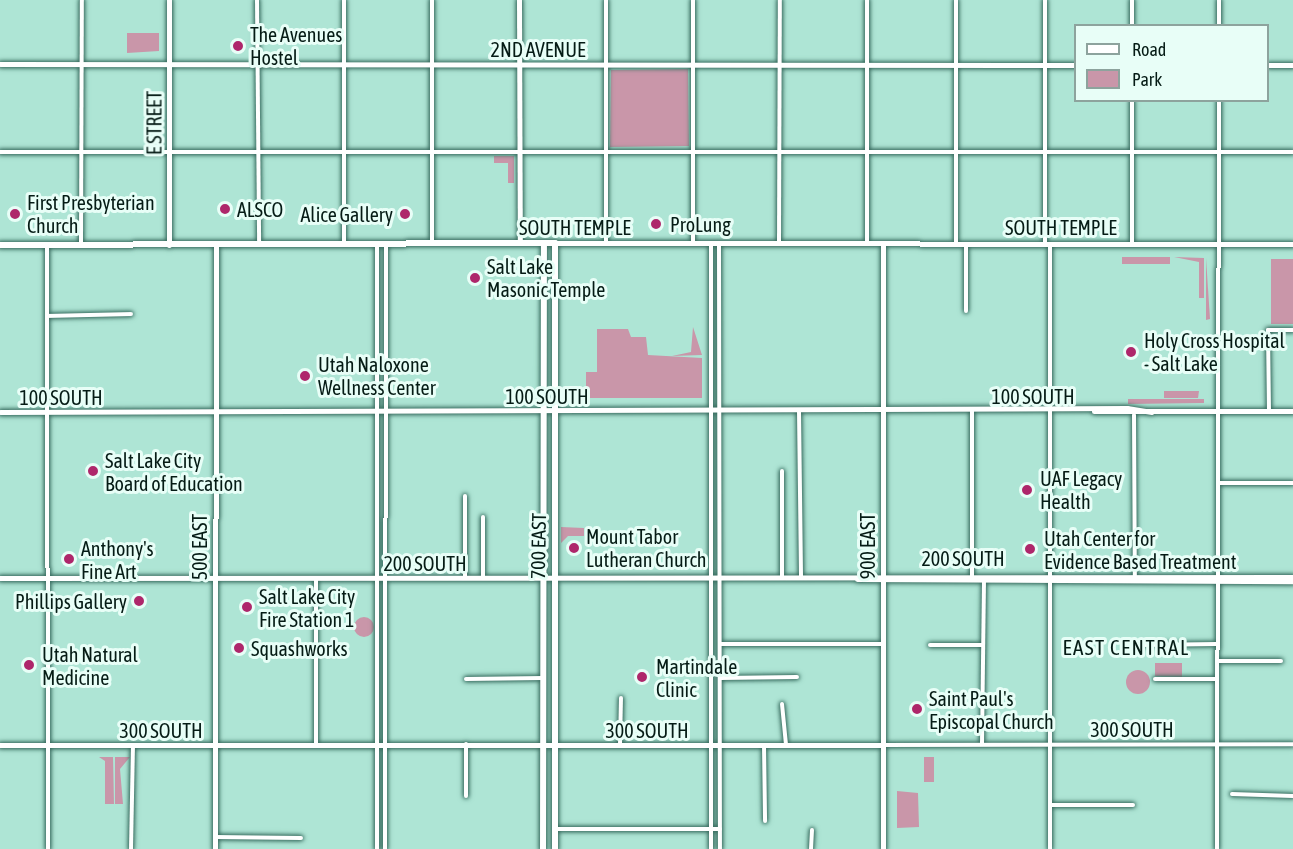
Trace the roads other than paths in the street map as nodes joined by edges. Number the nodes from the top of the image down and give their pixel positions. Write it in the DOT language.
graph roads {
  1 [pos="82,0"];
  2 [pos="169,0"];
  3 [pos="257,0"];
  4 [pos="344,0"];
  5 [pos="432,0"];
  6 [pos="519,0"];
  7 [pos="606,0"];
  8 [pos="693,0"];
  9 [pos="780,0"];
  10 [pos="867,0"];
  11 [pos="956,0"];
  12 [pos="1045,0"];
  13 [pos="1132,0"];
  14 [pos="1219,0"];
  15 [pos="1132,24"];
  16 [pos="1219,24"];
  17 [pos="0,64"];
  18 [pos="81,64"];
  19 [pos="168,64"];
  20 [pos="257,64"];
  21 [pos="344,64"];
  22 [pos="432,64"];
  23 [pos="519,64"];
  24 [pos="606,64"];
  25 [pos="693,64"];
  26 [pos="780,64"];
  27 [pos="867,64"];
  28 [pos="956,64"];
  29 [pos="1045,64"];
  30 [pos="1074,65"];
  31 [pos="1269,65"];
  32 [pos="1293,65"];
  33 [pos="1132,102"];
  34 [pos="1219,102"];
  35 [pos="257,151"];
  36 [pos="0,152"];
  37 [pos="81,152"];
  38 [pos="169,152"];
  39 [pos="344,152"];
  40 [pos="432,152"];
  41 [pos="519,152"];
  42 [pos="606,152"];
  43 [pos="693,152"];
  44 [pos="779,152"];
  45 [pos="867,152"];
  46 [pos="956,152"];
  47 [pos="1045,152"];
  48 [pos="1132,152"];
  49 [pos="1220,152"];
  50 [pos="1293,152"];
  51 [pos="432,243"];
  52 [pos="520,243"];
  53 [pos="544,243"];
  54 [pos="555,243"];
  55 [pos="606,243"];
  56 [pos="693,243"];
  57 [pos="711,243"];
  58 [pos="719,243"];
  59 [pos="779,243"];
  60 [pos="867,243"];
  61 [pos="216,244"];
  62 [pos="259,244"];
  63 [pos="345,244"];
  64 [pos="377,244"];
  65 [pos="386,244"];
  66 [pos="883,244"];
  67 [pos="956,244"];
  68 [pos="966,244"];
  69 [pos="1047,244"];
  70 [pos="1132,244"];
  71 [pos="1219,244"];
  72 [pos="1293,244"];
  73 [pos="0,245"];
  74 [pos="47,245"];
  75 [pos="81,245"];
  76 [pos="169,245"];
  77 [pos="711,303"];
  78 [pos="719,303"];
  79 [pos="377,306"];
  80 [pos="386,306"];
  81 [pos="966,311"];
  82 [pos="131,314"];
  83 [pos="47,316"];
  84 [pos="1293,330"];
  85 [pos="711,352"];
  86 [pos="720,352"];
  87 [pos="377,355"];
  88 [pos="386,355"];
  89 [pos="377,411"];
  90 [pos="386,411"];
  91 [pos="544,411"];
  92 [pos="555,411"];
  93 [pos="711,411"];
  94 [pos="720,411"];
  95 [pos="799,411"];
  96 [pos="883,411"];
  97 [pos="972,411"];
  98 [pos="1050,411"];
  99 [pos="1094,411"];
  100 [pos="1293,411"];
  101 [pos="0,412"];
  102 [pos="48,412"];
  103 [pos="214,412"];
  104 [pos="1152,412"];
  105 [pos="1218,412"];
  106 [pos="1269,412"];
  107 [pos="1134,415"];
  108 [pos="377,450"];
  109 [pos="386,450"];
  110 [pos="377,469"];
  111 [pos="386,469"];
  112 [pos="711,470"];
  113 [pos="720,470"];
  114 [pos="782,471"];
  115 [pos="1218,483"];
  116 [pos="1293,483"];
  117 [pos="465,496"];
  118 [pos="377,502"];
  119 [pos="386,502"];
  120 [pos="377,515"];
  121 [pos="386,515"];
  122 [pos="483,517"];
  123 [pos="711,518"];
  124 [pos="720,518"];
  125 [pos="972,573"];
  126 [pos="1050,573"];
  127 [pos="882,574"];
  128 [pos="1135,574"];
  129 [pos="1218,574"];
  130 [pos="1293,577"];
  131 [pos="0,578"];
  132 [pos="48,578"];
  133 [pos="214,578"];
  134 [pos="316,578"];
  135 [pos="377,578"];
  136 [pos="385,578"];
  137 [pos="465,578"];
  138 [pos="483,578"];
  139 [pos="543,578"];
  140 [pos="555,578"];
  141 [pos="711,578"];
  142 [pos="720,578"];
  143 [pos="782,578"];
  144 [pos="801,578"];
  145 [pos="850,578"];
  146 [pos="972,581"];
  147 [pos="984,581"];
  148 [pos="1050,581"];
  149 [pos="1218,581"];
  150 [pos="1293,581"];
  151 [pos="882,582"];
  152 [pos="1135,582"];
  153 [pos="377,637"];
  154 [pos="385,637"];
  155 [pos="711,637"];
  156 [pos="720,637"];
  157 [pos="720,644"];
  158 [pos="882,644"];
  159 [pos="1217,644"];
  160 [pos="930,645"];
  161 [pos="984,645"];
  162 [pos="1141,645"];
  163 [pos="1217,661"];
  164 [pos="1281,661"];
  165 [pos="797,677"];
  166 [pos="543,678"];
  167 [pos="720,678"];
  168 [pos="466,679"];
  169 [pos="1155,679"];
  170 [pos="1217,679"];
  171 [pos="711,685"];
  172 [pos="720,685"];
  173 [pos="377,687"];
  174 [pos="385,687"];
  175 [pos="621,698"];
  176 [pos="782,704"];
  177 [pos="466,744"];
  178 [pos="543,744"];
  179 [pos="555,744"];
  180 [pos="620,744"];
  181 [pos="982,744"];
  182 [pos="1050,744"];
  183 [pos="1217,744"];
  184 [pos="1293,744"];
  185 [pos="0,745"];
  186 [pos="48,745"];
  187 [pos="133,745"];
  188 [pos="214,745"];
  189 [pos="316,745"];
  190 [pos="377,745"];
  191 [pos="385,745"];
  192 [pos="711,745"];
  193 [pos="720,745"];
  194 [pos="764,745"];
  195 [pos="786,745"];
  196 [pos="882,745"];
  197 [pos="711,791"];
  198 [pos="720,791"];
  199 [pos="1232,794"];
  200 [pos="466,796"];
  201 [pos="1293,796"];
  202 [pos="1050,805"];
  203 [pos="1133,805"];
  204 [pos="377,814"];
  205 [pos="385,814"];
  206 [pos="765,821"];
  207 [pos="555,829"];
  208 [pos="711,829"];
  209 [pos="720,829"];
  210 [pos="812,830"];
  211 [pos="215,837"];
  212 [pos="301,838"];
  213 [pos="48,849"];
  214 [pos="131,849"];
  215 [pos="215,849"];
  216 [pos="377,849"];
  217 [pos="386,849"];
  218 [pos="543,849"];
  219 [pos="555,849"];
  220 [pos="711,849"];
  221 [pos="720,849"];
  222 [pos="811,849"];
  223 [pos="883,849"];
  224 [pos="1050,849"];
  225 [pos="1217,849"];
  1 -- 18 [label="street"];
  2 -- 19 [label="street, E STREET"];
  3 -- 20 [label="street"];
  4 -- 21 [label="street"];
  5 -- 22 [label="street"];
  6 -- 23 [label="street"];
  7 -- 24 [label="street"];
  8 -- 25 [label="street"];
  9 -- 26 [label="street"];
  10 -- 27 [label="street"];
  11 -- 28 [label="street"];
  12 -- 29 [label="street"];
  13 -- 15 [label="street"];
  14 -- 16 [label="street"];
  17 -- 18 [label="street, 2ND AVENUE"];
  18 -- 19 [label="street, 2ND AVENUE"];
  18 -- 37 [label="street"];
  19 -- 20 [label="street, 2ND AVENUE"];
  19 -- 38 [label="street, E STREET"];
  20 -- 21 [label="street, 2ND AVENUE"];
  20 -- 35 [label="street"];
  21 -- 22 [label="street, 2ND AVENUE"];
  21 -- 39 [label="street"];
  22 -- 23 [label="street, 2ND AVENUE"];
  22 -- 40 [label="street"];
  23 -- 24 [label="street, 2ND AVENUE"];
  23 -- 41 [label="street"];
  24 -- 25 [label="street, 2ND AVENUE"];
  24 -- 42 [label="street"];
  25 -- 26 [label="street, 2ND AVENUE"];
  25 -- 43 [label="street"];
  26 -- 27 [label="street, 2ND AVENUE"];
  26 -- 44 [label="street"];
  27 -- 28 [label="street, 2ND AVENUE"];
  27 -- 45 [label="street"];
  28 -- 29 [label="street, 2ND AVENUE"];
  28 -- 46 [label="street"];
  29 -- 30 [label="street, 2ND AVENUE"];
  29 -- 47 [label="street"];
  31 -- 32 [label="street"];
  33 -- 48 [label="street"];
  34 -- 49 [label="street"];
  35 -- 38 [label="street"];
  35 -- 39 [label="street"];
  35 -- 62 [label="street"];
  36 -- 37 [label="street"];
  37 -- 38 [label="street"];
  37 -- 75 [label="street"];
  38 -- 76 [label="street, E STREET"];
  39 -- 40 [label="street"];
  39 -- 63 [label="street"];
  40 -- 41 [label="street"];
  40 -- 51 [label="street"];
  41 -- 42 [label="street"];
  41 -- 52 [label="street"];
  42 -- 43 [label="street"];
  42 -- 55 [label="street"];
  43 -- 44 [label="street"];
  43 -- 56 [label="street"];
  44 -- 45 [label="street"];
  44 -- 59 [label="street"];
  45 -- 46 [label="street"];
  45 -- 60 [label="street"];
  46 -- 47 [label="street"];
  46 -- 67 [label="street"];
  47 -- 48 [label="street"];
  47 -- 69 [label="street"];
  48 -- 49 [label="street"];
  48 -- 70 [label="street"];
  49 -- 50 [label="street"];
  49 -- 71 [label="street"];
  51 -- 52 [label="main road, SOUTH TEMPLE"];
  51 -- 65 [label="main road, SOUTH TEMPLE"];
  52 -- 53 [label="main road, SOUTH TEMPLE"];
  53 -- 54 [label="main road, SOUTH TEMPLE"];
  53 -- 91 [label="main road, 700 EAST"];
  54 -- 55 [label="street, SOUTH TEMPLE"];
  54 -- 92 [label="main road, 700 EAST"];
  55 -- 56 [label="street, SOUTH TEMPLE"];
  56 -- 57 [label="street, SOUTH TEMPLE"];
  57 -- 58 [label="street, SOUTH TEMPLE"];
  57 -- 77 [label="street"];
  58 -- 59 [label="street, SOUTH TEMPLE"];
  58 -- 78 [label="street"];
  59 -- 60 [label="street, SOUTH TEMPLE"];
  60 -- 66 [label="street, SOUTH TEMPLE"];
  61 -- 62 [label="main road, SOUTH TEMPLE"];
  61 -- 76 [label="main road, SOUTH TEMPLE"];
  61 -- 103 [label="street, 500 EAST"];
  62 -- 63 [label="main road, SOUTH TEMPLE"];
  63 -- 64 [label="main road, SOUTH TEMPLE"];
  64 -- 65 [label="main road, SOUTH TEMPLE"];
  64 -- 79 [label="street"];
  65 -- 80 [label="street"];
  66 -- 67 [label="street, SOUTH TEMPLE"];
  66 -- 96 [label="street, 900 EAST"];
  67 -- 68 [label="street, SOUTH TEMPLE"];
  68 -- 69 [label="street, SOUTH TEMPLE"];
  68 -- 81 [label="street"];
  69 -- 70 [label="street, SOUTH TEMPLE"];
  69 -- 98 [label="street"];
  70 -- 71 [label="street, SOUTH TEMPLE"];
  71 -- 72 [label="street, SOUTH TEMPLE"];
  71 -- 105 [label="street"];
  73 -- 74 [label="main road, SOUTH TEMPLE"];
  74 -- 75 [label="main road, SOUTH TEMPLE"];
  74 -- 83 [label="street"];
  75 -- 76 [label="main road, SOUTH TEMPLE"];
  77 -- 78 [label="street"];
  77 -- 85 [label="street"];
  78 -- 86 [label="street"];
  79 -- 80 [label="street"];
  79 -- 87 [label="street"];
  80 -- 88 [label="street"];
  82 -- 83 [label="street"];
  83 -- 102 [label="street"];
  84 -- 106 [label="street"];
  85 -- 86 [label="street"];
  85 -- 93 [label="street"];
  86 -- 94 [label="street"];
  87 -- 88 [label="street"];
  87 -- 89 [label="street"];
  88 -- 90 [label="street"];
  89 -- 90 [label="street, 100 SOUTH"];
  89 -- 103 [label="street, 100 SOUTH"];
  89 -- 108 [label="street"];
  90 -- 91 [label="street, 100 SOUTH"];
  90 -- 109 [label="street"];
  91 -- 92 [label="street, 100 SOUTH"];
  91 -- 139 [label="main road, 700 EAST"];
  92 -- 93 [label="street, 100 SOUTH"];
  92 -- 140 [label="main road, 700 EAST"];
  93 -- 94 [label="street, 100 SOUTH"];
  93 -- 112 [label="street"];
  94 -- 95 [label="street, 100 SOUTH"];
  94 -- 113 [label="street"];
  95 -- 96 [label="street, 100 SOUTH"];
  95 -- 144 [label="street"];
  96 -- 97 [label="street, 100 SOUTH"];
  96 -- 127 [label="street, 900 EAST"];
  97 -- 98 [label="street, 100 SOUTH"];
  97 -- 125 [label="street"];
  98 -- 99 [label="street, 100 SOUTH"];
  98 -- 126 [label="street"];
  99 -- 104 [label="street, 100 SOUTH"];
  99 -- 107 [label="street, 100 SOUTH"];
  100 -- 106 [label="street, 100 SOUTH"];
  101 -- 102 [label="street, 100 SOUTH"];
  102 -- 103 [label="street, 100 SOUTH"];
  102 -- 132 [label="street"];
  103 -- 133 [label="street, 500 EAST"];
  104 -- 105 [label="street, 100 SOUTH"];
  104 -- 107 [label="street, 100 SOUTH"];
  105 -- 106 [label="street, 100 SOUTH"];
  105 -- 115 [label="street"];
  107 -- 128 [label="street"];
  108 -- 109 [label="street"];
  108 -- 110 [label="street"];
  109 -- 111 [label="street"];
  110 -- 111 [label="street"];
  110 -- 118 [label="street"];
  111 -- 119 [label="street"];
  112 -- 113 [label="street"];
  112 -- 123 [label="street"];
  113 -- 124 [label="street"];
  114 -- 143 [label="street"];
  115 -- 116 [label="street"];
  115 -- 129 [label="street"];
  117 -- 137 [label="street"];
  118 -- 119 [label="street"];
  118 -- 120 [label="street"];
  119 -- 121 [label="street"];
  120 -- 121 [label="street"];
  120 -- 135 [label="street"];
  121 -- 136 [label="street"];
  122 -- 138 [label="street"];
  123 -- 124 [label="street"];
  123 -- 141 [label="street"];
  124 -- 142 [label="street"];
  125 -- 126 [label="street, 200 SOUTH"];
  125 -- 127 [label="street, 200 SOUTH"];
  125 -- 146 [label="street"];
  126 -- 128 [label="street, 200 SOUTH"];
  126 -- 148 [label="street"];
  127 -- 145 [label="street, 200 SOUTH"];
  127 -- 151 [label="street, 900 EAST"];
  128 -- 129 [label="street, 200 SOUTH"];
  128 -- 152 [label="street"];
  129 -- 130 [label="street, 200 SOUTH"];
  129 -- 149 [label="street"];
  131 -- 132 [label="street, 200 SOUTH"];
  132 -- 133 [label="street, 200 SOUTH"];
  132 -- 186 [label="street"];
  133 -- 134 [label="street, 200 SOUTH"];
  133 -- 188 [label="street, 500 EAST"];
  134 -- 135 [label="street, 200 SOUTH"];
  134 -- 189 [label="street"];
  135 -- 136 [label="street, 200 SOUTH"];
  135 -- 153 [label="street"];
  136 -- 137 [label="street, 200 SOUTH"];
  136 -- 154 [label="street"];
  137 -- 138 [label="street, 200 SOUTH"];
  138 -- 139 [label="street, 200 SOUTH"];
  139 -- 140 [label="street, 200 SOUTH"];
  139 -- 166 [label="main road, 700 EAST"];
  140 -- 141 [label="street, 200 SOUTH"];
  140 -- 179 [label="main road, 700 EAST"];
  141 -- 142 [label="street, 200 SOUTH"];
  141 -- 155 [label="street"];
  142 -- 143 [label="street, 200 SOUTH"];
  142 -- 156 [label="street"];
  143 -- 144 [label="street, 200 SOUTH"];
  144 -- 145 [label="street, 200 SOUTH"];
  145 -- 151 [label="street, 200 SOUTH"];
  146 -- 147 [label="street, 200 SOUTH"];
  146 -- 151 [label="street, 200 SOUTH"];
  147 -- 148 [label="street, 200 SOUTH"];
  147 -- 161 [label="street"];
  148 -- 152 [label="street, 200 SOUTH"];
  148 -- 182 [label="street"];
  149 -- 150 [label="street, 200 SOUTH"];
  149 -- 152 [label="street, 200 SOUTH"];
  149 -- 159 [label="street"];
  151 -- 158 [label="street, 900 EAST"];
  153 -- 154 [label="street"];
  153 -- 173 [label="street"];
  154 -- 174 [label="street"];
  155 -- 156 [label="street"];
  155 -- 171 [label="street"];
  156 -- 157 [label="street"];
  157 -- 158 [label="street"];
  157 -- 167 [label="street"];
  158 -- 196 [label="street, 900 EAST"];
  159 -- 162 [label="street"];
  159 -- 163 [label="street"];
  160 -- 161 [label="street"];
  161 -- 181 [label="street"];
  163 -- 164 [label="street"];
  163 -- 170 [label="street"];
  165 -- 167 [label="street"];
  166 -- 168 [label="street"];
  166 -- 178 [label="main road, 700 EAST"];
  167 -- 172 [label="street"];
  169 -- 170 [label="street"];
  170 -- 183 [label="street"];
  171 -- 172 [label="street"];
  171 -- 192 [label="street"];
  172 -- 193 [label="street"];
  173 -- 174 [label="street"];
  173 -- 190 [label="street"];
  174 -- 191 [label="street"];
  175 -- 180 [label="street"];
  176 -- 195 [label="street"];
  177 -- 178 [label="street, 300 SOUTH"];
  177 -- 191 [label="street, 300 SOUTH"];
  177 -- 200 [label="street"];
  178 -- 179 [label="street, 300 SOUTH"];
  178 -- 218 [label="main road, 700 EAST"];
  179 -- 180 [label="street, 300 SOUTH"];
  179 -- 207 [label="main road, 700 EAST"];
  180 -- 192 [label="street, 300 SOUTH"];
  181 -- 182 [label="street, 300 SOUTH"];
  181 -- 196 [label="street, 300 SOUTH"];
  182 -- 183 [label="street, 300 SOUTH"];
  182 -- 202 [label="street"];
  183 -- 184 [label="street, 300 SOUTH"];
  183 -- 225 [label="street"];
  185 -- 186 [label="street, 300 SOUTH"];
  186 -- 187 [label="street, 300 SOUTH"];
  186 -- 213 [label="street"];
  187 -- 188 [label="street, 300 SOUTH"];
  187 -- 214 [label="street"];
  188 -- 189 [label="street, 300 SOUTH"];
  188 -- 211 [label="street, 500 EAST"];
  189 -- 190 [label="street, 300 SOUTH"];
  190 -- 191 [label="street, 300 SOUTH"];
  190 -- 204 [label="street"];
  191 -- 205 [label="street"];
  192 -- 193 [label="street, 300 SOUTH"];
  192 -- 197 [label="street"];
  193 -- 194 [label="street, 300 SOUTH"];
  193 -- 198 [label="street"];
  194 -- 195 [label="street, 300 SOUTH"];
  194 -- 206 [label="street"];
  195 -- 196 [label="street, 300 SOUTH"];
  196 -- 223 [label="street, 900 EAST"];
  197 -- 198 [label="street"];
  197 -- 208 [label="street"];
  198 -- 209 [label="street"];
  199 -- 201 [label="street"];
  202 -- 203 [label="street"];
  202 -- 224 [label="street"];
  204 -- 205 [label="street"];
  204 -- 216 [label="street"];
  205 -- 217 [label="street"];
  207 -- 208 [label="street"];
  207 -- 219 [label="main road, 700 EAST"];
  208 -- 209 [label="street"];
  208 -- 220 [label="street"];
  209 -- 221 [label="street"];
  210 -- 222 [label="street"];
  211 -- 212 [label="street"];
  211 -- 215 [label="street, 500 EAST"];
}
